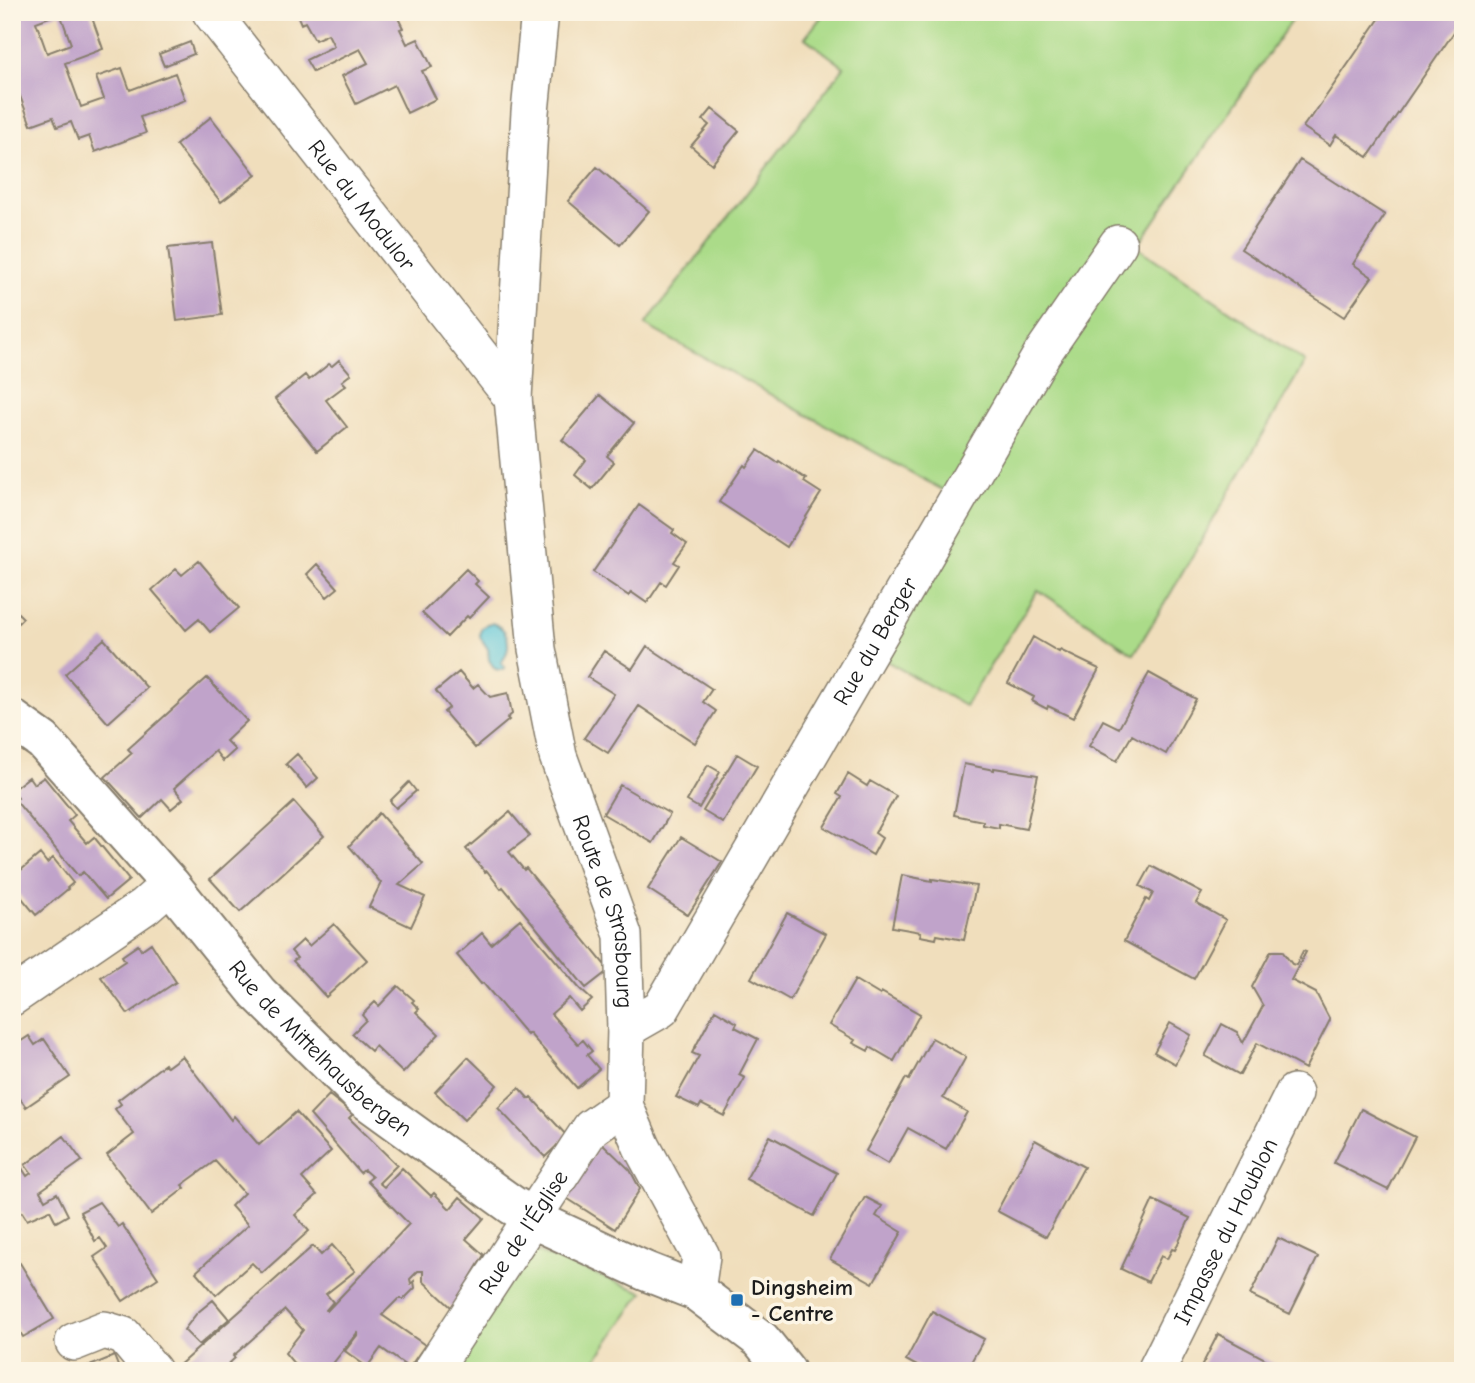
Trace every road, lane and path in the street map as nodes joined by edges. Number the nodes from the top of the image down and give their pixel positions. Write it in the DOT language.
graph roads {
  1 [pos="211,12"];
  2 [pos="540,12"];
  3 [pos="1118,244"];
  4 [pos="513,398"];
  5 [pos="12,719"];
  6 [pos="170,884"];
  7 [pos="12,998"];
  8 [pos="626,1029"];
  9 [pos="1294,1093"];
  10 [pos="624,1105"];
  11 [pos="532,1216"];
  12 [pos="696,1291"];
  13 [pos="74,1342"];
  14 [pos="153,1371"];
  15 [pos="432,1371"];
  16 [pos="786,1371"];
  17 [pos="1156,1371"];
  1 -- 4 [label="street, Rue du Modulor"];
  2 -- 4 [label="street, Route de Strasbourg"];
  3 -- 8 [label="street, Rue du Berger"];
  4 -- 8 [label="street, Route de Strasbourg"];
  5 -- 6 [label="street, Rue de Mittelhausbergen"];
  6 -- 7 [label="street"];
  6 -- 11 [label="street, Rue de Mittelhausbergen"];
  8 -- 10 [label="street, Route de Strasbourg"];
  9 -- 17 [label="street, Impasse du Houblon"];
  10 -- 11 [label="street, Rue de l'Église"];
  10 -- 12 [label="street, Route de Strasbourg"];
  11 -- 12 [label="street, Rue de Mittelhausbergen"];
  11 -- 15 [label="street, Rue de l'Église"];
  12 -- 16 [label="street"];
  13 -- 14 [label="street"];
}
